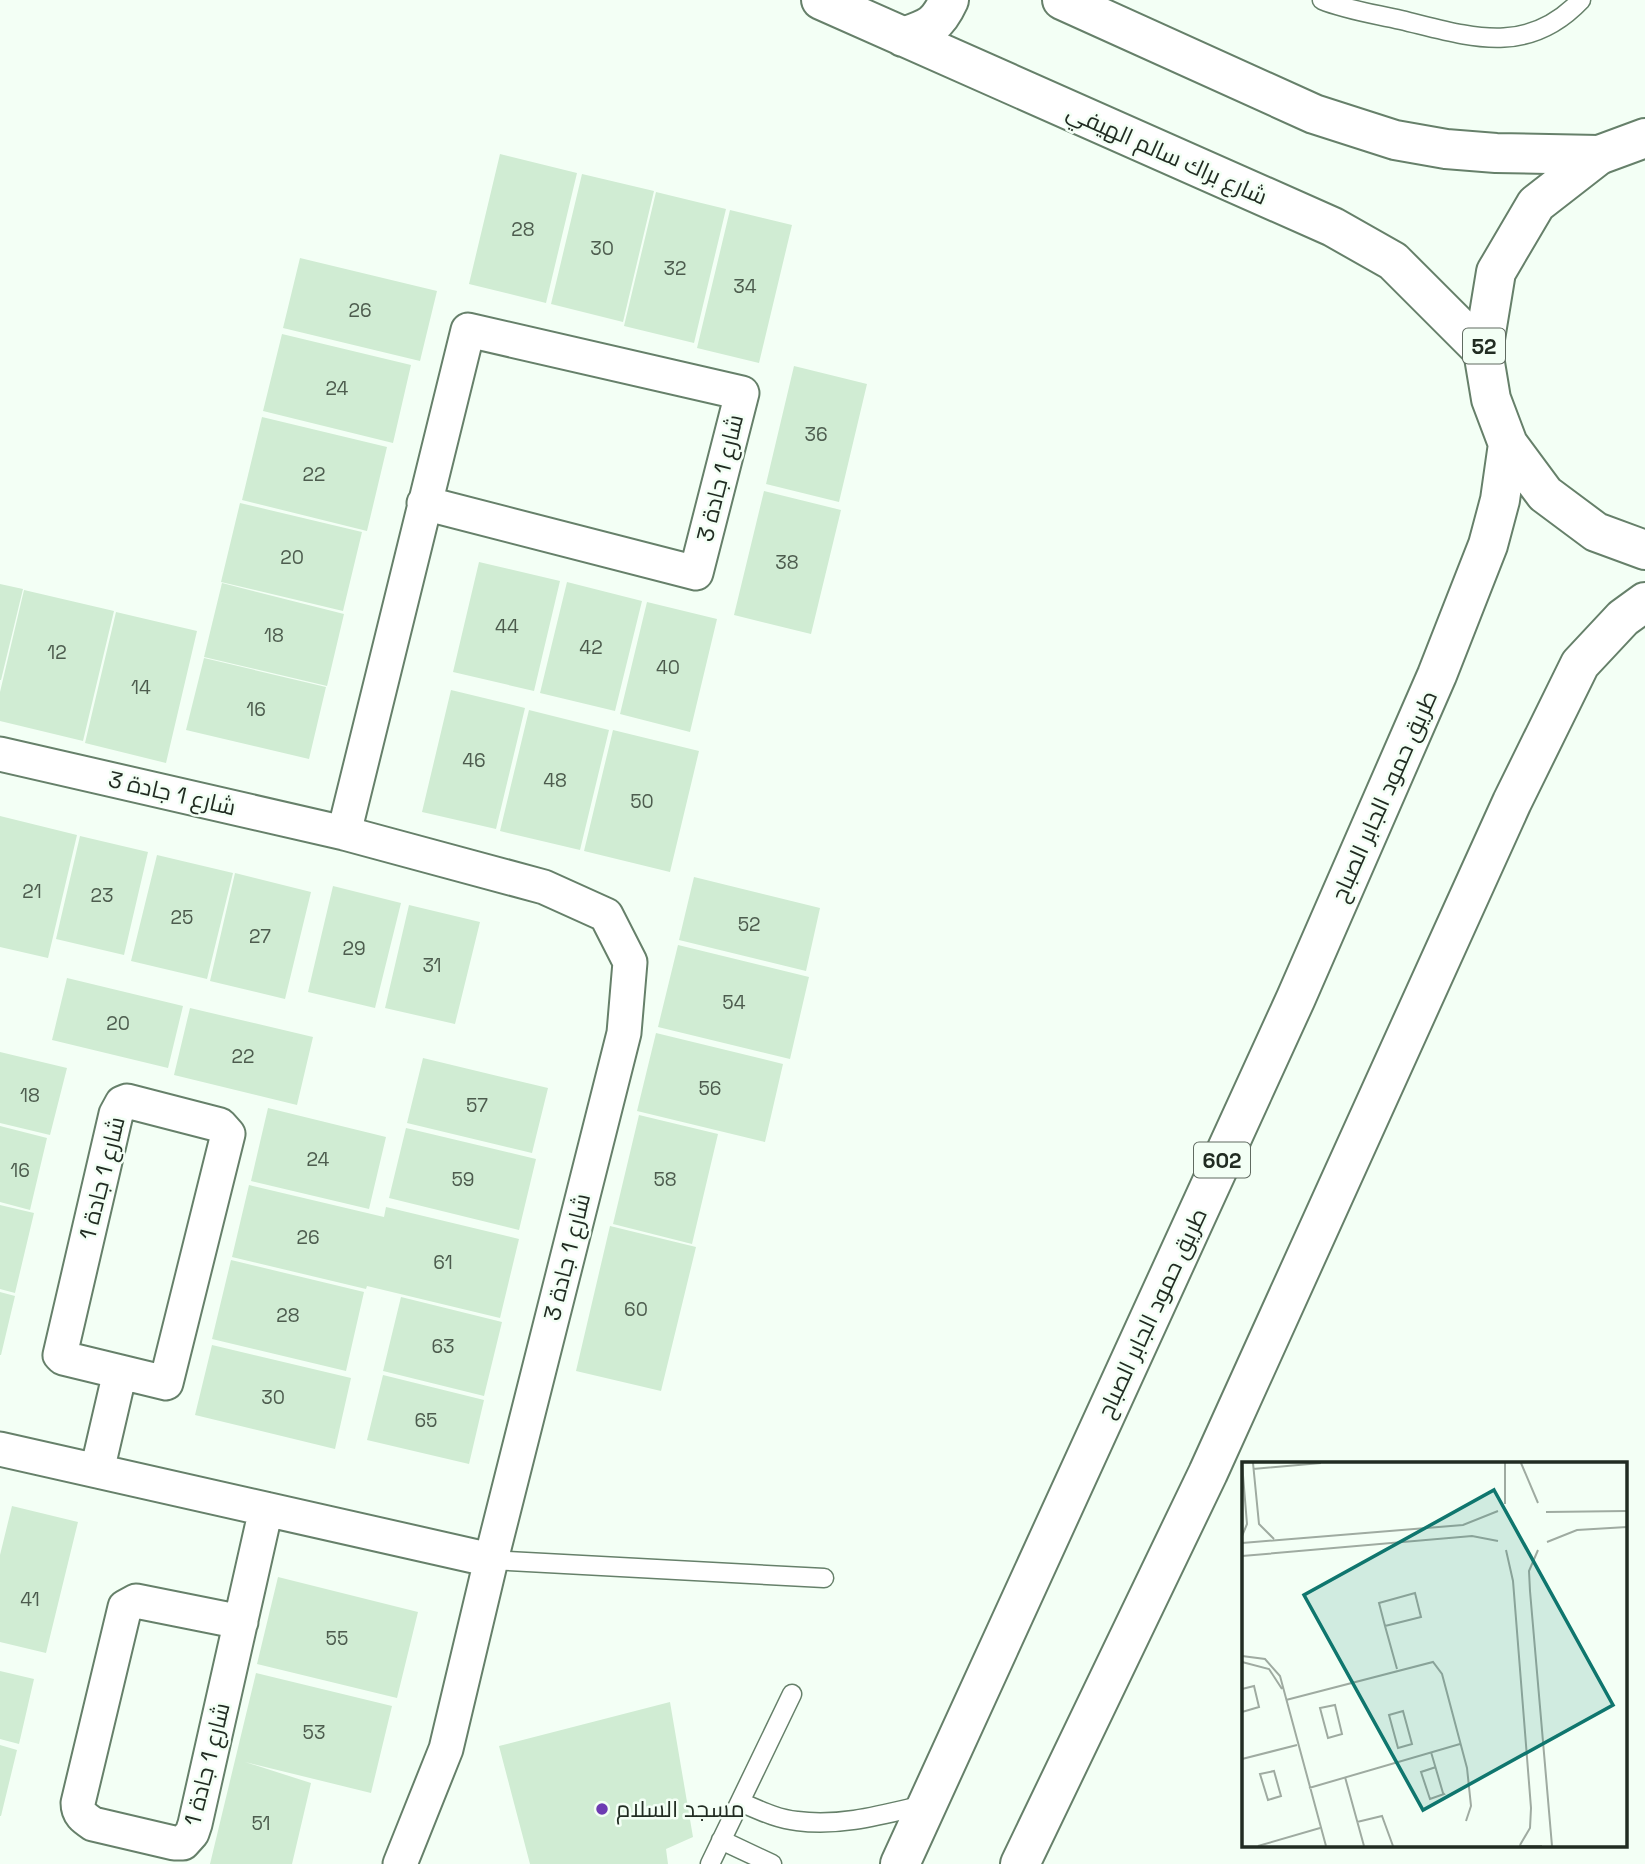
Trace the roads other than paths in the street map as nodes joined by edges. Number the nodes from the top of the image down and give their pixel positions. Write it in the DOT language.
graph roads {
  1 [pos="821,0"];
  2 [pos="949,0"];
  3 [pos="1062,0"];
  4 [pos="1322,0"];
  5 [pos="1581,0"];
  6 [pos="903,37"];
  7 [pos="1645,138"];
  8 [pos="1599,155"];
  9 [pos="1483,351"];
  10 [pos="1508,444"];
  11 [pos="424,503"];
  12 [pos="1645,550"];
  13 [pos="1645,602"];
  14 [pos="0,754"];
  15 [pos="344,833"];
  16 [pos="120,1372"];
  17 [pos="0,1449"];
  18 [pos="97,1471"];
  19 [pos="266,1510"];
  20 [pos="491,1560"];
  21 [pos="824,1578"];
  22 [pos="241,1622"];
  23 [pos="792,1694"];
  24 [pos="740,1802"];
  25 [pos="928,1804"];
  26 [pos="721,1840"];
  27 [pos="400,1864"];
  28 [pos="710,1864"];
  29 [pos="772,1864"];
  30 [pos="900,1864"];
  31 [pos="1020,1864"];
  1 -- 6 [label="main road, شارع براك سالم الهيفي / 52"];
  2 -- 6 [label="main road"];
  3 -- 8 [label="main road, 52"];
  4 -- 5 [label="lane"];
  6 -- 9 [label="main road, شارع براك سالم الهيفي / 52"];
  7 -- 8 [label="main road, 52"];
  8 -- 9 [label="main road, 52"];
  9 -- 10 [label="main road, 52"];
  10 -- 12 [label="main road, 52"];
  10 -- 25 [label="main road, طريق حمود الجابر الصباح / 602"];
  11 -- 11 [label="street, شارع 1 جادة 3"];
  11 -- 15 [label="street, شارع 1 جادة 3"];
  13 -- 31 [label="main road"];
  14 -- 15 [label="street, شارع 1 جادة 3"];
  15 -- 20 [label="street, شارع 1 جادة 3"];
  16 -- 16 [label="street, شارع 1 جادة 1"];
  16 -- 18 [label="street"];
  17 -- 18 [label="street"];
  18 -- 19 [label="street"];
  19 -- 20 [label="street"];
  19 -- 22 [label="street, شارع 1 جادة 1"];
  20 -- 21 [label="lane"];
  20 -- 27 [label="street, شارع 1 جادة 3"];
  22 -- 22 [label="street, شارع 1 جادة 1"];
  23 -- 24 [label="lane"];
  24 -- 25 [label="lane"];
  24 -- 26 [label="lane"];
  25 -- 30 [label="main road, طريق حمود الجابر الصباح / 602"];
  26 -- 28 [label="lane"];
  26 -- 29 [label="lane"];
}
